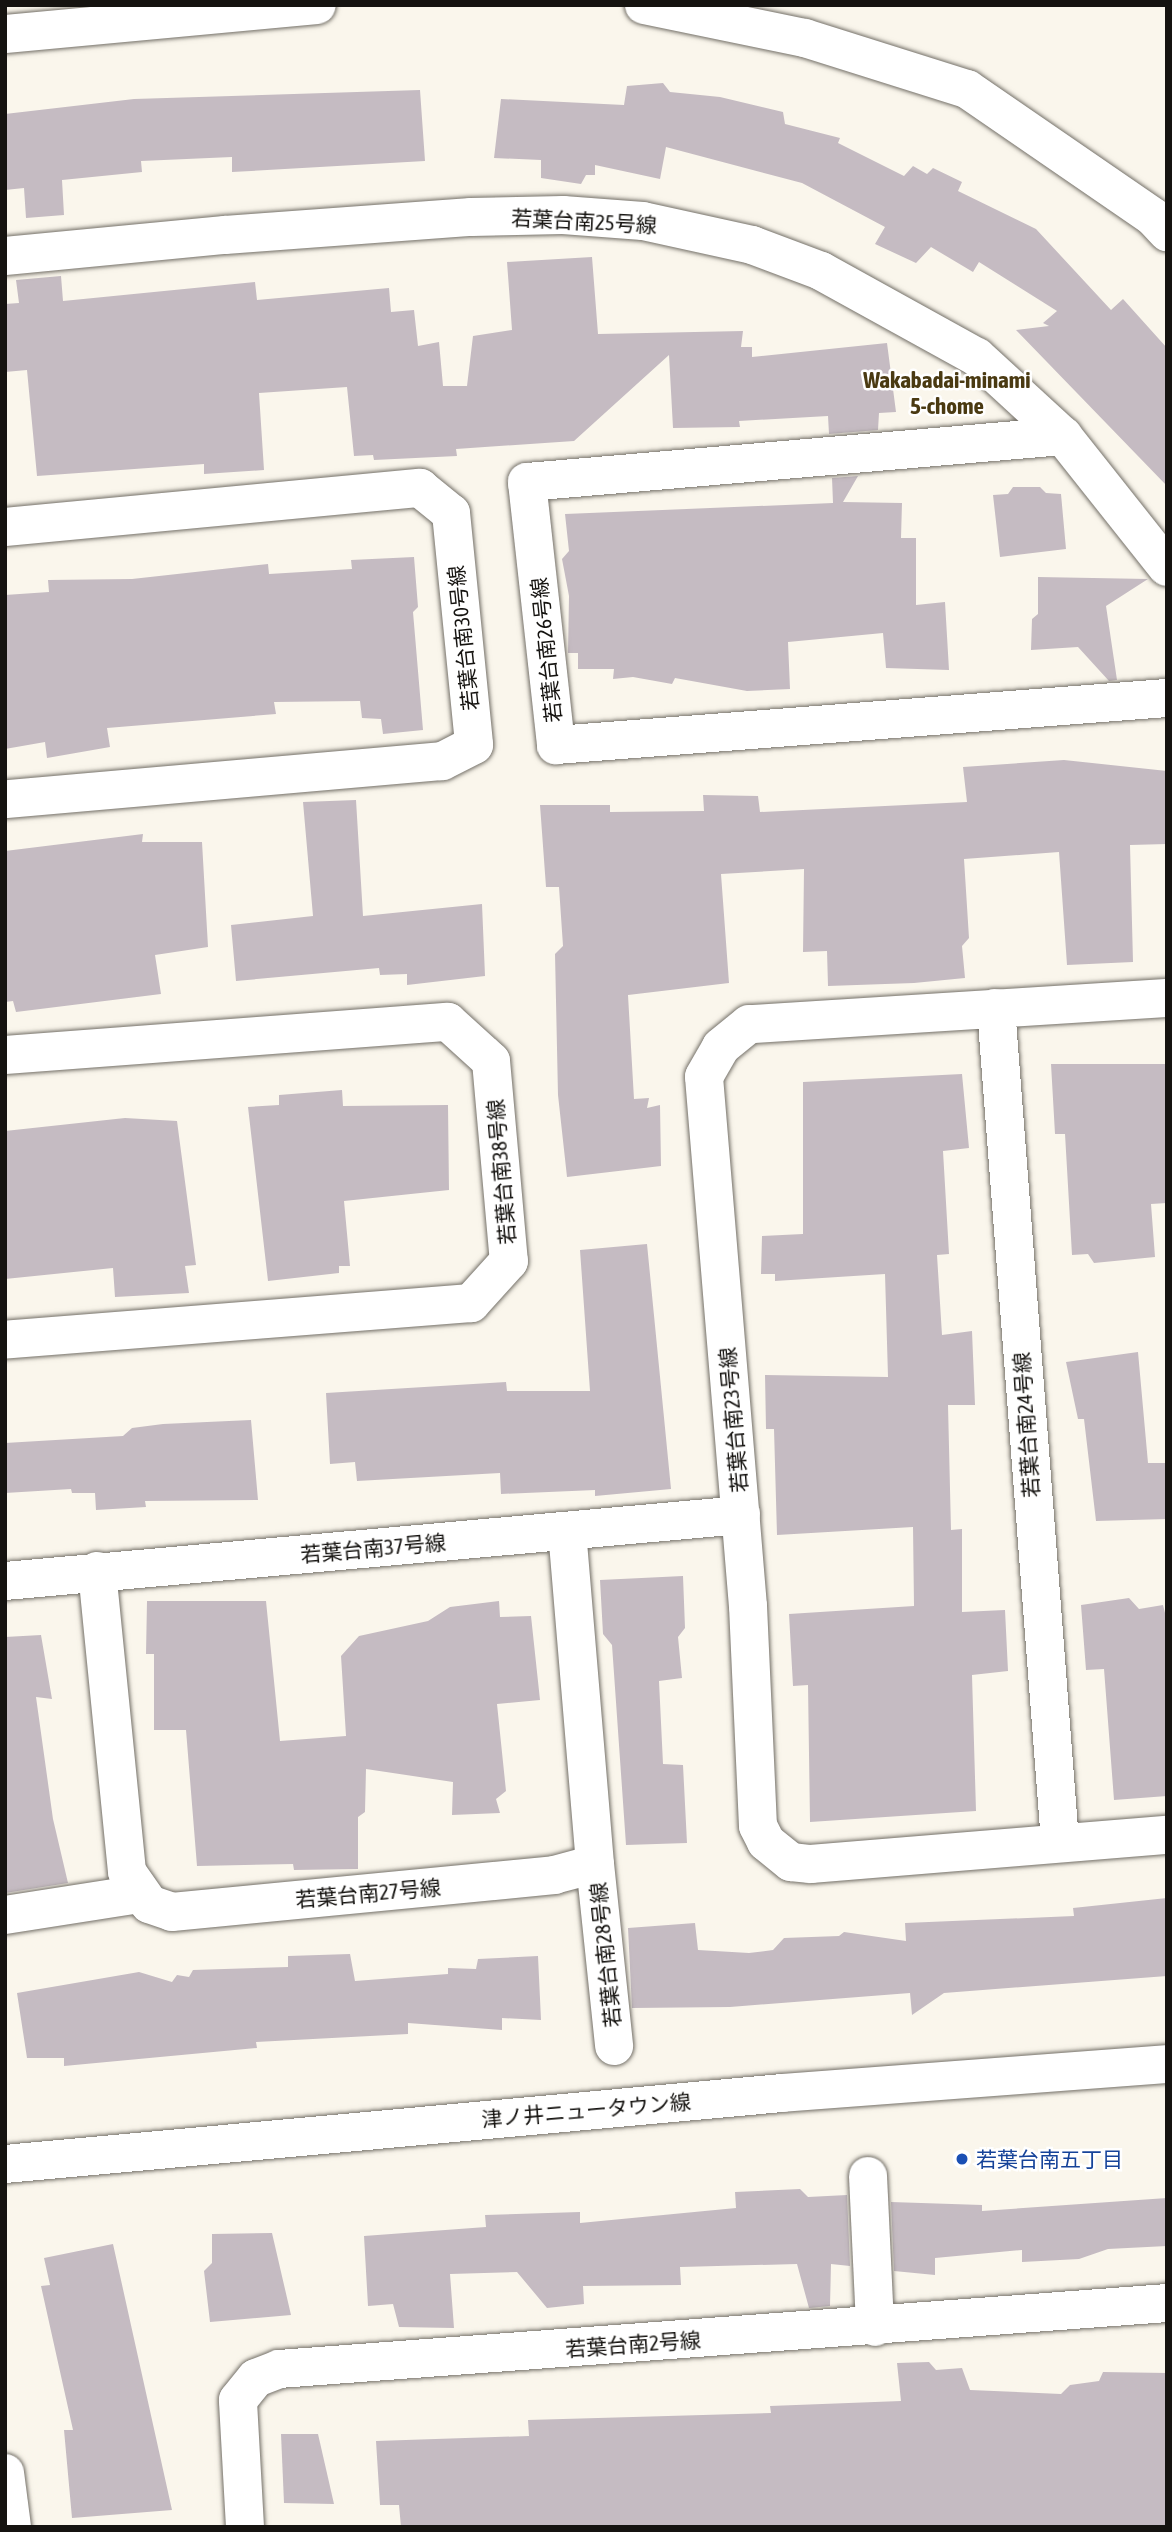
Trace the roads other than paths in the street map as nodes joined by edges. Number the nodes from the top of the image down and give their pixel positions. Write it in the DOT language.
graph roads {
  1 [pos="317,5"];
  2 [pos="644,5"];
  3 [pos="5,34"];
  4 [pos="1162,217"];
  5 [pos="5,256"];
  6 [pos="1063,436"];
  7 [pos="5,527"];
  8 [pos="1167,567"];
  9 [pos="1167,698"];
  10 [pos="5,799"];
  11 [pos="1167,998"];
  12 [pos="996,1008"];
  13 [pos="5,1055"];
  14 [pos="5,1340"];
  15 [pos="741,1515"];
  16 [pos="566,1531"];
  17 [pos="97,1571"];
  18 [pos="5,1581"];
  19 [pos="1167,1835"];
  20 [pos="1060,1842"];
  21 [pos="595,1864"];
  22 [pos="139,1894"];
  23 [pos="5,1915"];
  24 [pos="614,2046"];
  25 [pos="1167,2064"];
  26 [pos="5,2164"];
  27 [pos="868,2176"];
  28 [pos="1167,2303"];
  29 [pos="875,2327"];
  30 [pos="5,2473"];
  31 [pos="12,2527"];
  32 [pos="245,2527"];
  1 -- 3 [label="street"];
  2 -- 4 [label="street"];
  5 -- 6 [label="street, 若葉台南25号線"];
  6 -- 8 [label="street, 若葉台南25号線"];
  6 -- 9 [label="street, 若葉台南26号線"];
  7 -- 10 [label="street, 若葉台南30号線"];
  11 -- 12 [label="street, 若葉台南23号線"];
  12 -- 15 [label="street, 若葉台南23号線"];
  12 -- 20 [label="street, 若葉台南24号線"];
  13 -- 14 [label="street, 若葉台南38号線"];
  15 -- 16 [label="street, 若葉台南37号線"];
  15 -- 20 [label="street, 若葉台南23号線"];
  16 -- 17 [label="street, 若葉台南37号線"];
  16 -- 21 [label="street"];
  17 -- 18 [label="street, 若葉台南37号線"];
  17 -- 22 [label="street"];
  19 -- 20 [label="street, 若葉台南23号線"];
  21 -- 22 [label="street, 若葉台南27号線"];
  21 -- 24 [label="street, 若葉台南28号線"];
  22 -- 23 [label="street"];
  25 -- 26 [label="street, 津ノ井ニュータウン線"];
  27 -- 29 [label="street"];
  28 -- 29 [label="street, 若葉台南2号線"];
  29 -- 32 [label="street, 若葉台南2号線"];
  30 -- 31 [label="street"];
}
